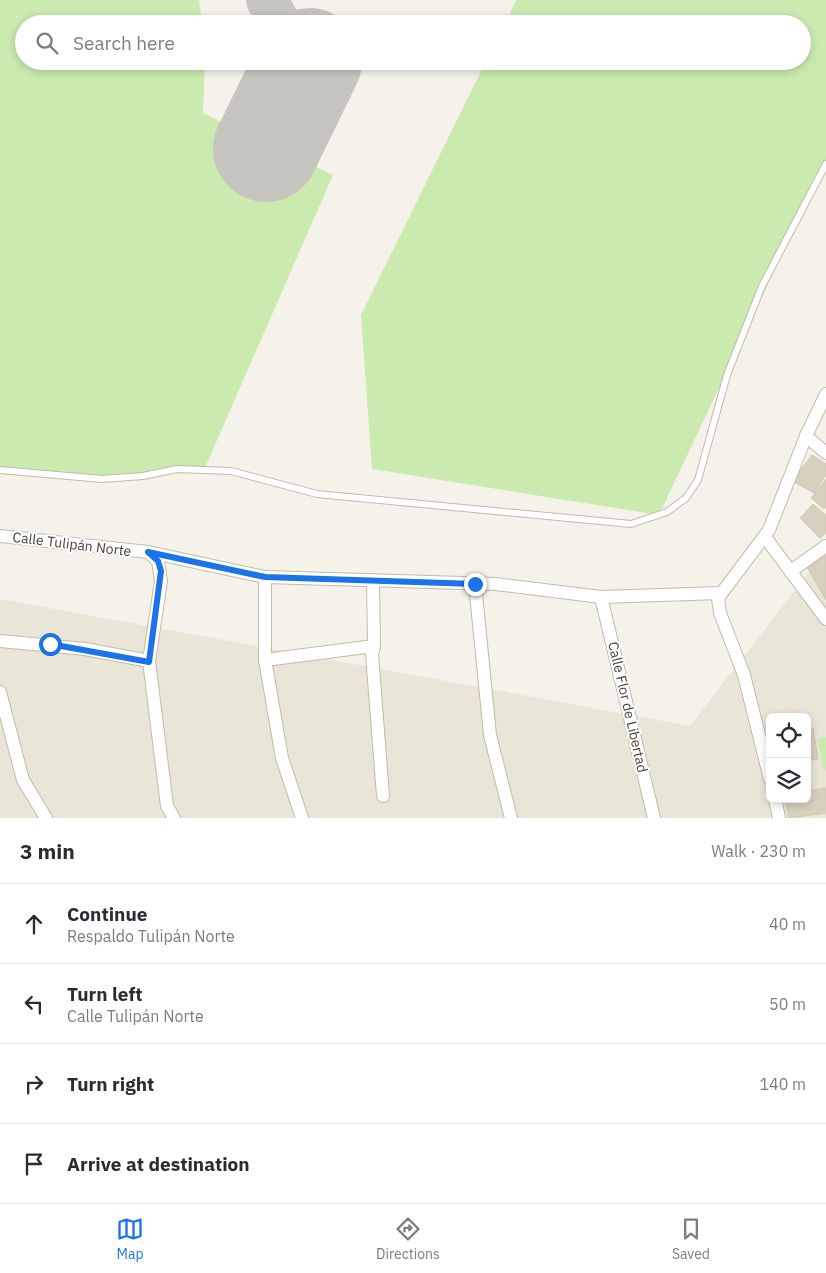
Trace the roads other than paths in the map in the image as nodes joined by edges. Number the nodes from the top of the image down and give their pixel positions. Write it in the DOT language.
graph roads {
  1 [pos="826,164"];
  2 [pos="826,394"];
  3 [pos="806,436"];
  4 [pos="826,453"];
  5 [pos="0,470"];
  6 [pos="0,536"];
  7 [pos="765,537"];
  8 [pos="826,546"];
  9 [pos="148,552"];
  10 [pos="791,571"];
  11 [pos="265,577"];
  12 [pos="373,580"];
  13 [pos="475,584"];
  14 [pos="720,593"];
  15 [pos="601,597"];
  16 [pos="826,618"];
  17 [pos="0,641"];
  18 [pos="374,646"];
  19 [pos="265,660"];
  20 [pos="149,662"];
  21 [pos="0,692"];
  22 [pos="766,763"];
  23 [pos="383,796"];
  24 [pos="775,803"];
  25 [pos="46,818"];
  26 [pos="174,818"];
  27 [pos="302,818"];
  28 [pos="511,818"];
  29 [pos="654,818"];
  30 [pos="779,818"];
  1 -- 5 [label="lane"];
  2 -- 3 [label="street"];
  3 -- 4 [label="street"];
  3 -- 7 [label="street"];
  6 -- 9 [label="street, Calle Tulipán Norte"];
  7 -- 10 [label="street"];
  7 -- 14 [label="street"];
  8 -- 10 [label="street"];
  9 -- 11 [label="street"];
  9 -- 20 [label="street, Calle Tulipán Norte"];
  10 -- 16 [label="street"];
  11 -- 12 [label="street"];
  11 -- 19 [label="street"];
  12 -- 13 [label="street"];
  12 -- 18 [label="street"];
  13 -- 15 [label="street"];
  13 -- 28 [label="street"];
  14 -- 15 [label="street"];
  14 -- 22 [label="street"];
  15 -- 29 [label="street, Calle Flor de Libertad"];
  17 -- 20 [label="street"];
  18 -- 19 [label="street"];
  18 -- 23 [label="street"];
  19 -- 27 [label="street"];
  20 -- 26 [label="street, Calle Tulipán Norte"];
  21 -- 25 [label="street"];
  24 -- 30 [label="street"];
}
